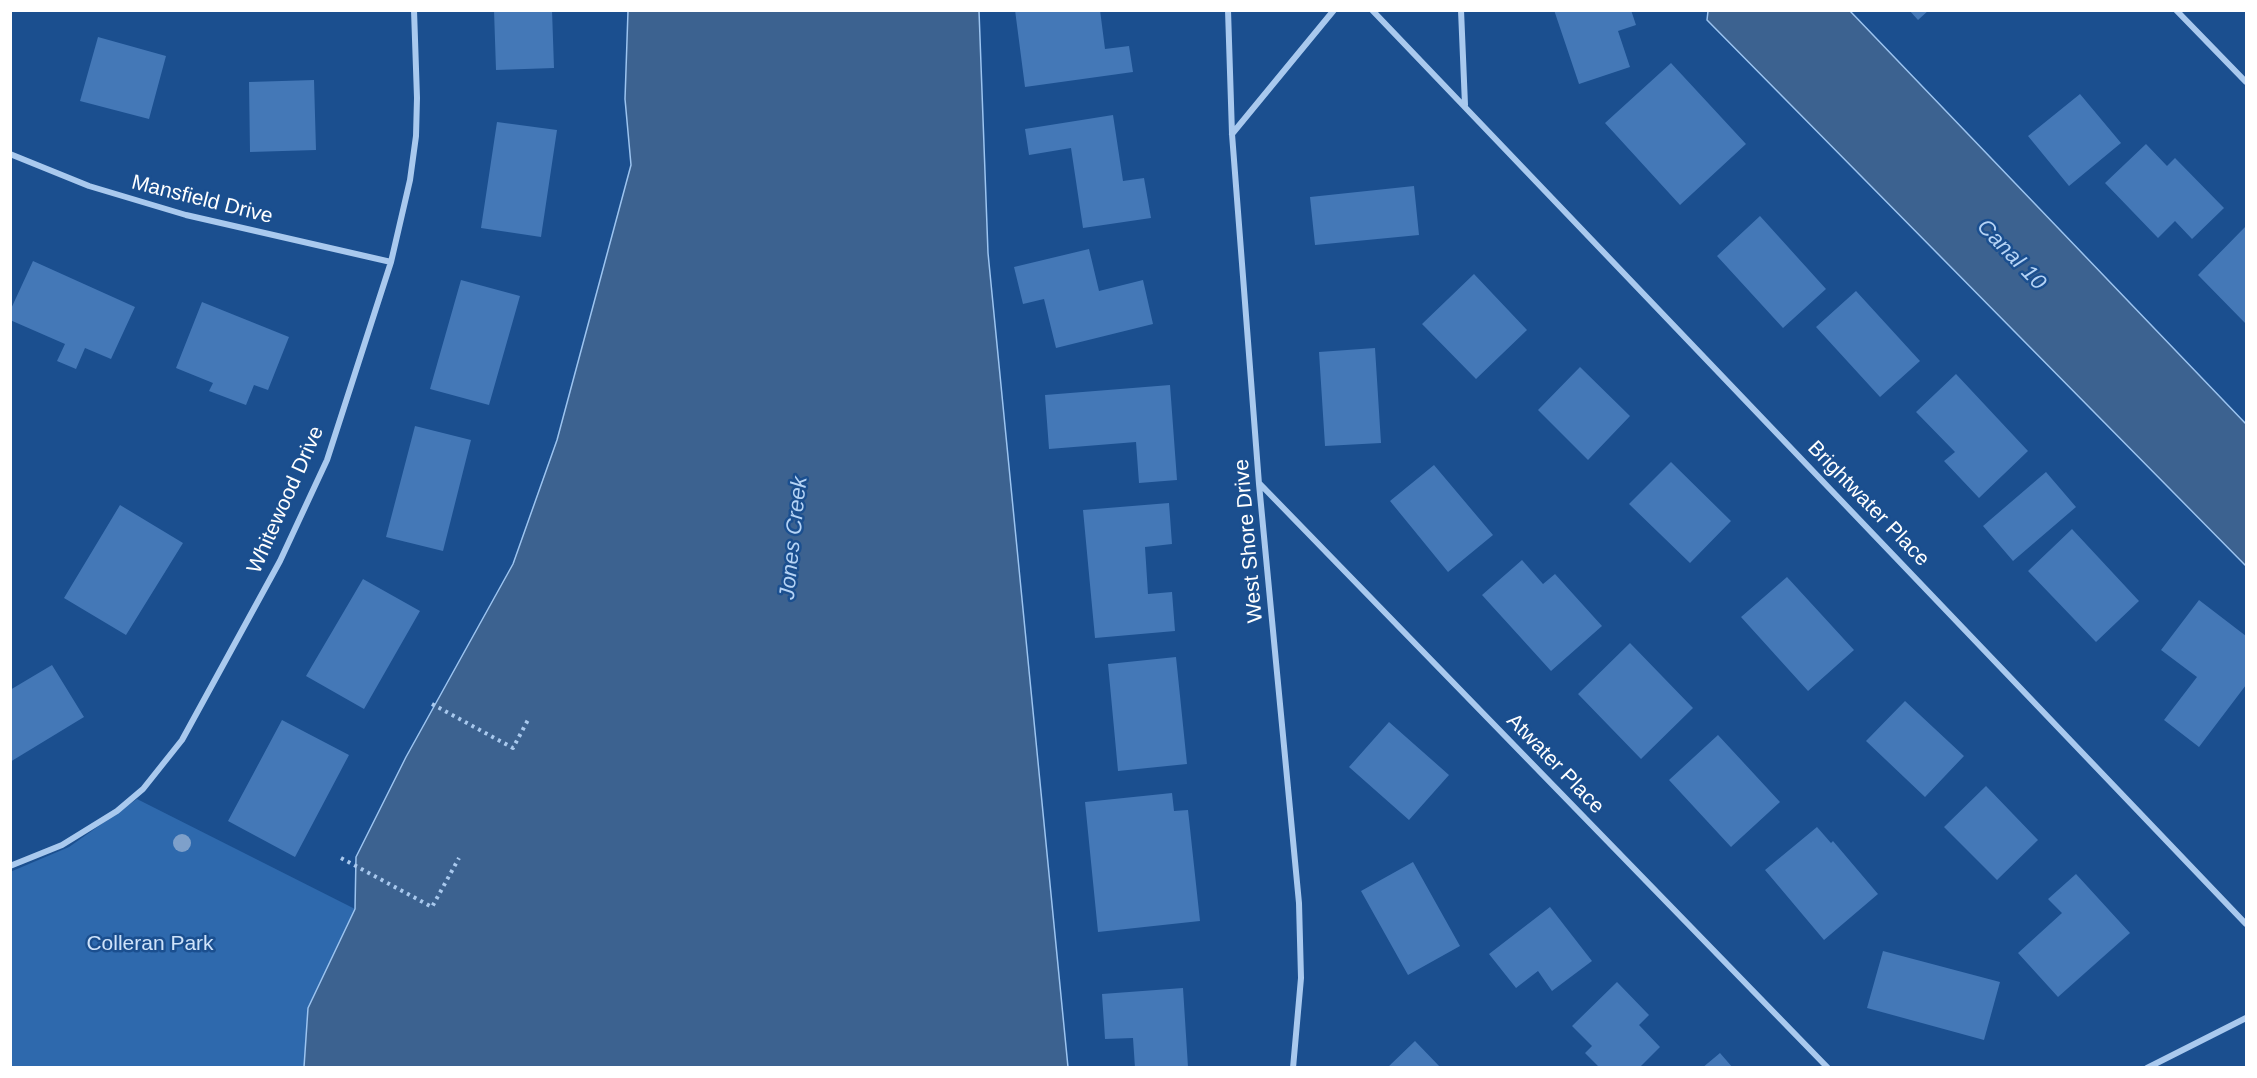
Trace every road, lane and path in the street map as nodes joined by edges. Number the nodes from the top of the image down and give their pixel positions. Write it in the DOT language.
graph roads {
  1 [pos="414,10"];
  2 [pos="1228,10"];
  3 [pos="1334,10"];
  4 [pos="1372,10"];
  5 [pos="1461,10"];
  6 [pos="2176,10"];
  7 [pos="2247,82"];
  8 [pos="1465,106"];
  9 [pos="1232,134"];
  10 [pos="10,154"];
  11 [pos="391,262"];
  12 [pos="1259,484"];
  13 [pos="432,704"];
  14 [pos="529,718"];
  15 [pos="341,858"];
  16 [pos="459,858"];
  17 [pos="10,866"];
  18 [pos="2247,924"];
  19 [pos="2247,1018"];
  20 [pos="1293,1068"];
  21 [pos="1828,1068"];
  22 [pos="2147,1068"];
  1 -- 11 [label="street, Whitewood Drive"];
  2 -- 9 [label="street, West Shore Drive"];
  3 -- 9 [label="street"];
  4 -- 8 [label="street, Brightwater Place"];
  5 -- 8 [label="street"];
  6 -- 7 [label="street"];
  8 -- 18 [label="street, Brightwater Place"];
  9 -- 12 [label="street, West Shore Drive"];
  10 -- 11 [label="street, Mansfield Drive"];
  11 -- 17 [label="street, Whitewood Drive"];
  12 -- 20 [label="street, West Shore Drive"];
  12 -- 21 [label="street, Atwater Place"];
  13 -- 14 [label="path"];
  15 -- 16 [label="path"];
  19 -- 22 [label="street"];
}
